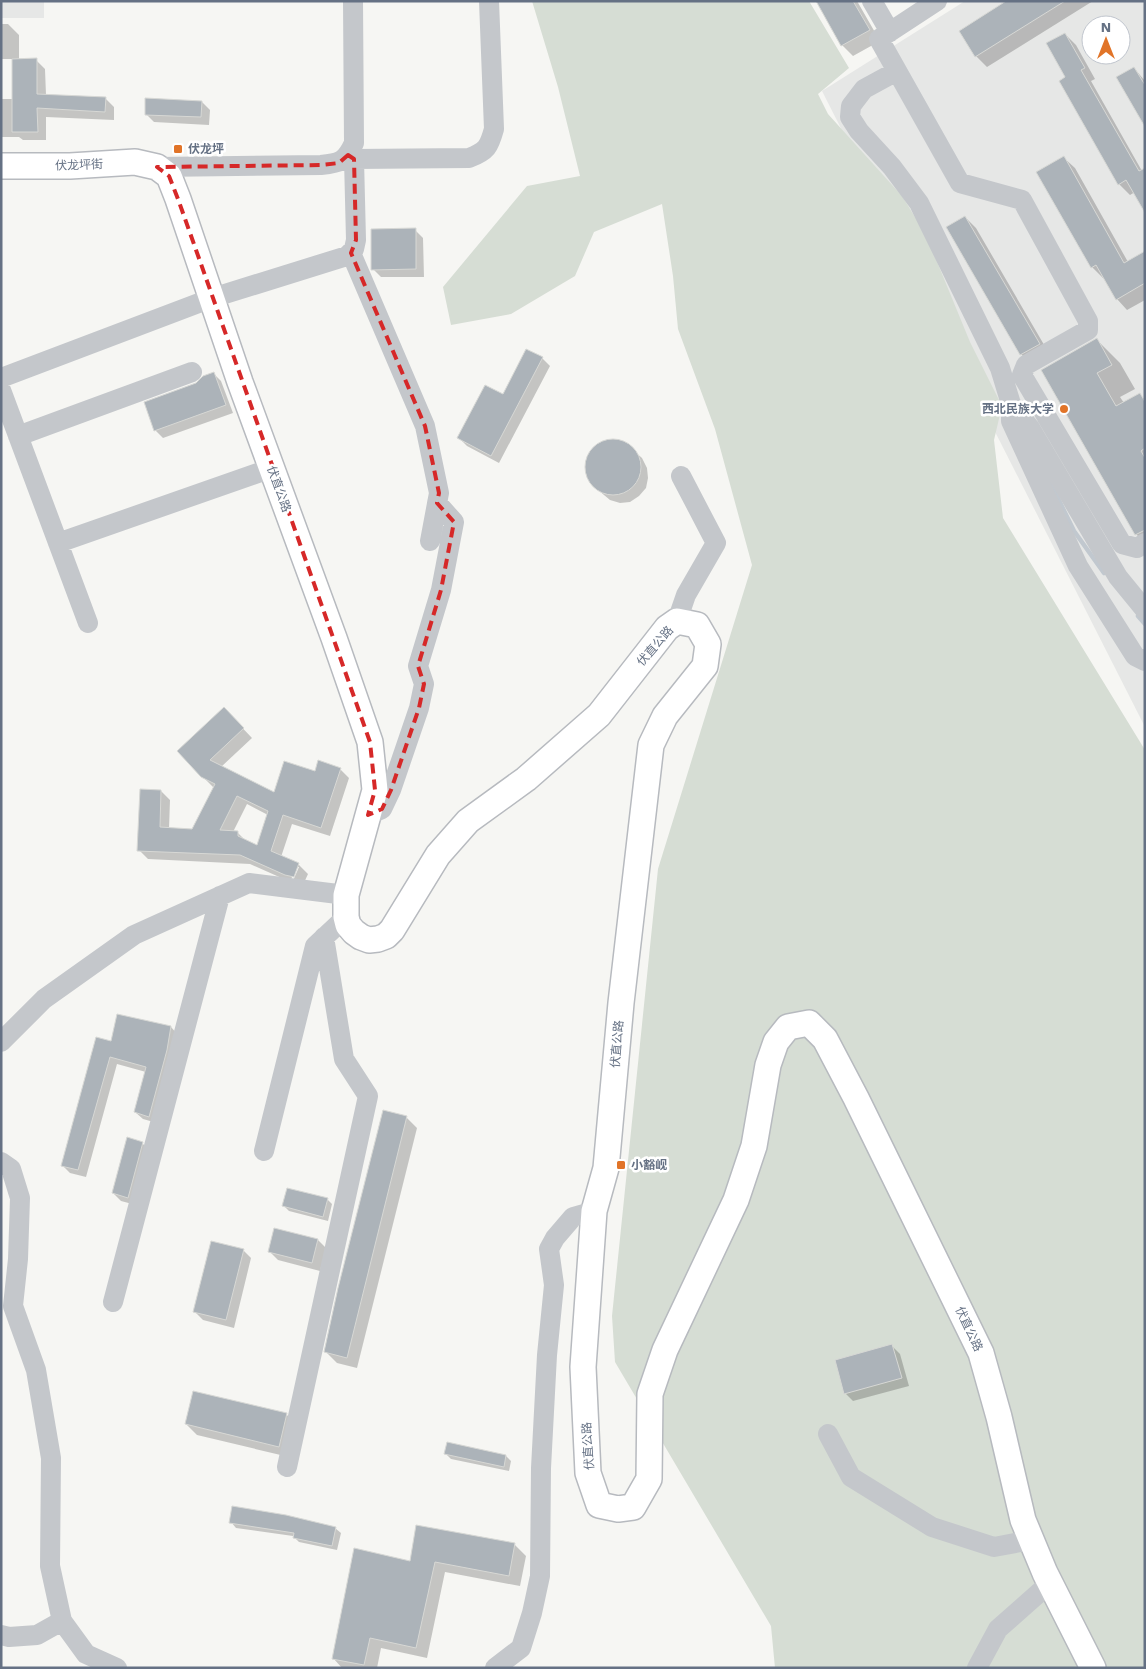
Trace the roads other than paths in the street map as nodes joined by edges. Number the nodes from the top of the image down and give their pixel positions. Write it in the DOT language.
graph roads {
  1 [pos="353,1"];
  2 [pos="489,1"];
  3 [pos="872,1"];
  4 [pos="937,1"];
  5 [pos="890,32"];
  6 [pos="897,71"];
  7 [pos="351,157"];
  8 [pos="1,166"];
  9 [pos="157,166"];
  10 [pos="351,253"];
  11 [pos="212,298"];
  12 [pos="192,372"];
  13 [pos="1,378"];
  14 [pos="1,390"];
  15 [pos="1012,404"];
  16 [pos="18,436"];
  17 [pos="272,468"];
  18 [pos="681,476"];
  19 [pos="437,503"];
  20 [pos="430,541"];
  21 [pos="58,543"];
  22 [pos="1145,544"];
  23 [pos="1145,610"];
  24 [pos="677,621"];
  25 [pos="88,623"];
  26 [pos="1145,661"];
  27 [pos="368,815"];
  28 [pos="220,896"];
  29 [pos="346,906"];
  30 [pos="324,937"];
  31 [pos="1,1042"];
  32 [pos="264,1151"];
  33 [pos="1,1162"];
  34 [pos="594,1212"];
  35 [pos="113,1302"];
  36 [pos="828,1434"];
  37 [pos="287,1467"];
  38 [pos="1031,1540"];
  39 [pos="1050,1583"];
  40 [pos="62,1621"];
  41 [pos="1,1635"];
  42 [pos="117,1668"];
  43 [pos="495,1668"];
  44 [pos="977,1668"];
  45 [pos="1093,1668"];
  1 -- 7 [label="street"];
  2 -- 7 [label="street"];
  3 -- 5 [label="street"];
  4 -- 5 [label="street"];
  5 -- 6 [label="street"];
  6 -- 15 [label="street"];
  6 -- 22 [label="street"];
  7 -- 9 [label="street"];
  7 -- 10 [label="street"];
  8 -- 9 [label="main road, 伏龙坪街"];
  9 -- 11 [label="main road, 伏直公路"];
  10 -- 11 [label="street"];
  10 -- 19 [label="street"];
  11 -- 13 [label="street"];
  11 -- 17 [label="main road, 伏直公路"];
  12 -- 16 [label="street"];
  14 -- 16 [label="street"];
  15 -- 23 [label="street"];
  15 -- 26 [label="street"];
  16 -- 21 [label="street"];
  17 -- 21 [label="street"];
  17 -- 27 [label="main road, 伏直公路"];
  18 -- 24 [label="street"];
  19 -- 20 [label="street"];
  19 -- 27 [label="street"];
  21 -- 25 [label="street"];
  24 -- 29 [label="main road, 伏直公路"];
  24 -- 34 [label="main road, 伏直公路"];
  27 -- 29 [label="main road, 伏直公路"];
  28 -- 29 [label="street"];
  28 -- 31 [label="street"];
  28 -- 35 [label="street"];
  29 -- 30 [label="street"];
  30 -- 32 [label="street"];
  30 -- 37 [label="street"];
  33 -- 40 [label="street"];
  34 -- 38 [label="main road, 伏直公路"];
  34 -- 43 [label="street"];
  36 -- 38 [label="street"];
  38 -- 39 [label="main road, 伏直公路"];
  39 -- 44 [label="street"];
  39 -- 45 [label="main road, 伏直公路"];
  40 -- 41 [label="street"];
  40 -- 42 [label="street"];
}
